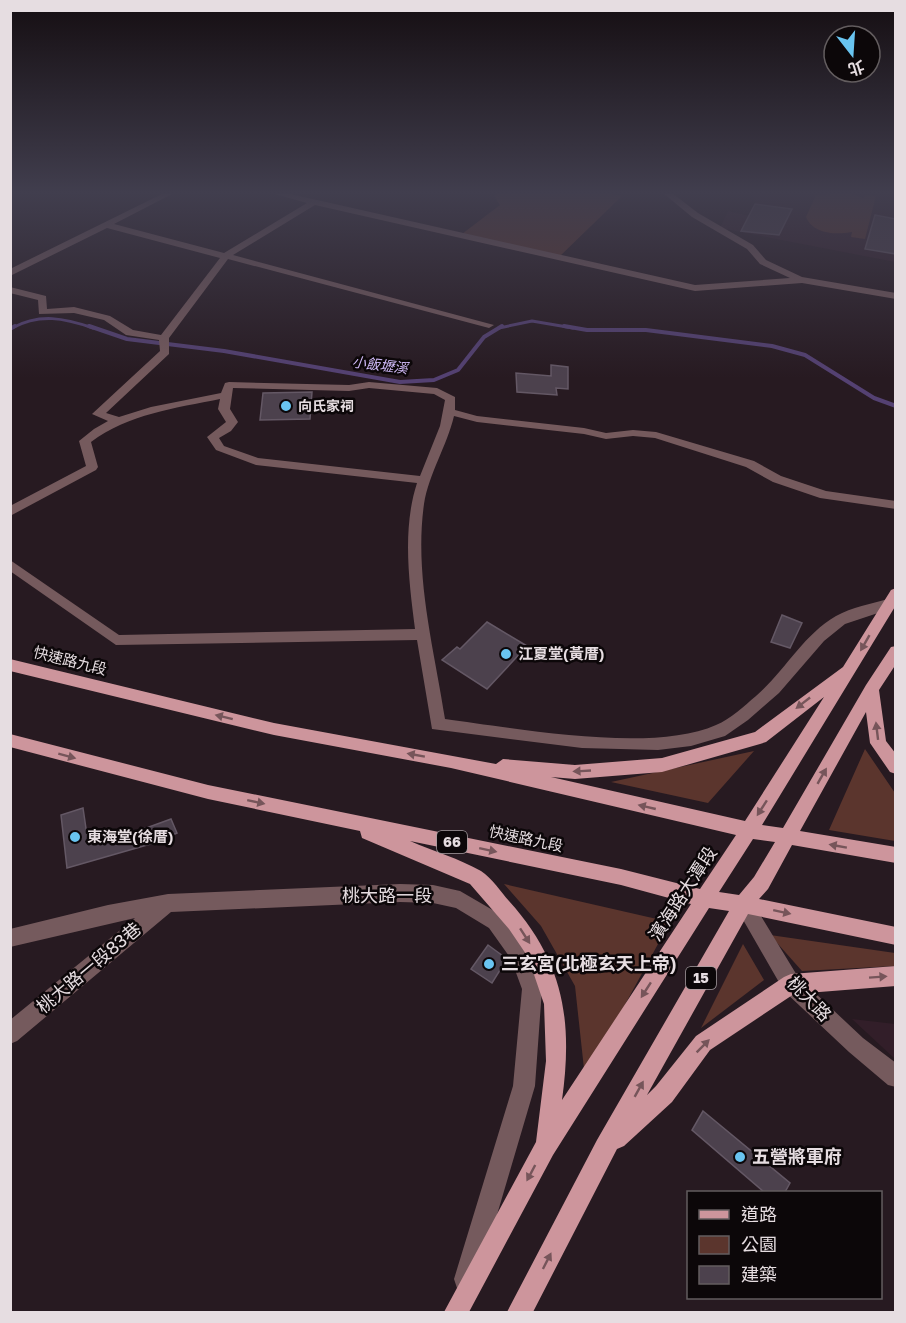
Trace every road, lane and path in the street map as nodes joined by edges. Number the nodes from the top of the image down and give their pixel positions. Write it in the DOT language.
graph roads {
  1 [pos="47,255"];
  2 [pos="221,255"];
  3 [pos="548,255"];
  4 [pos="757,255"];
  5 [pos="226,256"];
  6 [pos="10,273"];
  7 [pos="802,280"];
  8 [pos="10,290"];
  9 [pos="896,296"];
  10 [pos="489,325"];
  11 [pos="164,338"];
  12 [pos="226,395"];
  13 [pos="451,412"];
  14 [pos="116,420"];
  15 [pos="423,480"];
  16 [pos="896,505"];
  17 [pos="10,512"];
  18 [pos="10,564"];
  19 [pos="892,598"];
  20 [pos="425,634"];
  21 [pos="896,651"];
  22 [pos="10,665"];
  23 [pos="850,668"];
  24 [pos="871,689"];
  25 [pos="10,740"];
  26 [pos="451,762"];
  27 [pos="896,768"];
  28 [pos="338,819"];
  29 [pos="748,830"];
  30 [pos="788,837"];
  31 [pos="896,855"];
  32 [pos="705,899"];
  33 [pos="168,903"];
  34 [pos="743,904"];
  35 [pos="896,936"];
  36 [pos="10,938"];
  37 [pos="896,976"];
  38 [pos="791,984"];
  39 [pos="10,1034"];
  40 [pos="896,1077"];
  41 [pos="545,1147"];
  42 [pos="605,1149"];
  43 [pos="456,1311"];
  44 [pos="520,1312"];
  1 -- 6 [label="street"];
  2 -- 5 [label="street"];
  3 -- 7 [label="street"];
  4 -- 7 [label="street"];
  5 -- 10 [label="street"];
  5 -- 11 [label="street"];
  7 -- 9 [label="street"];
  8 -- 11 [label="street"];
  11 -- 14 [label="street"];
  12 -- 13 [label="street"];
  12 -- 14 [label="street"];
  12 -- 15 [label="street"];
  13 -- 15 [label="street"];
  13 -- 16 [label="street"];
  14 -- 17 [label="street"];
  15 -- 20 [label="street"];
  18 -- 20 [label="street"];
  19 -- 20 [label="street"];
  19 -- 23 [label="main road, 濱海路大潭段 / 15, one-way"];
  21 -- 24 [label="main road, 15"];
  26 -- 22 [label="main road, 快速路九段, one-way"];
  23 -- 26 [label="main road, one-way"];
  23 -- 29 [label="main road, 濱海路大潭段 / 15, one-way"];
  27 -- 24 [label="main road, one-way"];
  30 -- 24 [label="main road, 15, one-way"];
  25 -- 28 [label="main road, 快速路九段 / 66, one-way"];
  29 -- 26 [label="main road, 快速路九段, one-way"];
  28 -- 32 [label="main road, 快速路九段 / 66, one-way"];
  28 -- 41 [label="main road, one-way"];
  29 -- 30 [label="main road, 快速路九段"];
  29 -- 32 [label="main road, 濱海路大潭段 / 15"];
  31 -- 30 [label="main road, 快速路九段, one-way"];
  30 -- 34 [label="main road, 15"];
  32 -- 34 [label="main road, 快速路九段 / 66"];
  32 -- 41 [label="main road, 濱海路大潭段 / 15, one-way"];
  33 -- 36 [label="street, 桃大路一段"];
  33 -- 39 [label="street, 桃大路一段83巷"];
  33 -- 43 [label="street, 桃大路一段"];
  34 -- 35 [label="main road, 快速路九段 / 66, one-way"];
  34 -- 38 [label="street, 桃大路"];
  42 -- 34 [label="main road, 15, one-way"];
  38 -- 37 [label="main road, one-way"];
  38 -- 40 [label="street, 桃大路"];
  42 -- 38 [label="main road, one-way"];
  41 -- 43 [label="main road, 濱海路大潭段 / 15, one-way"];
  44 -- 42 [label="main road, 15, one-way"];
}
